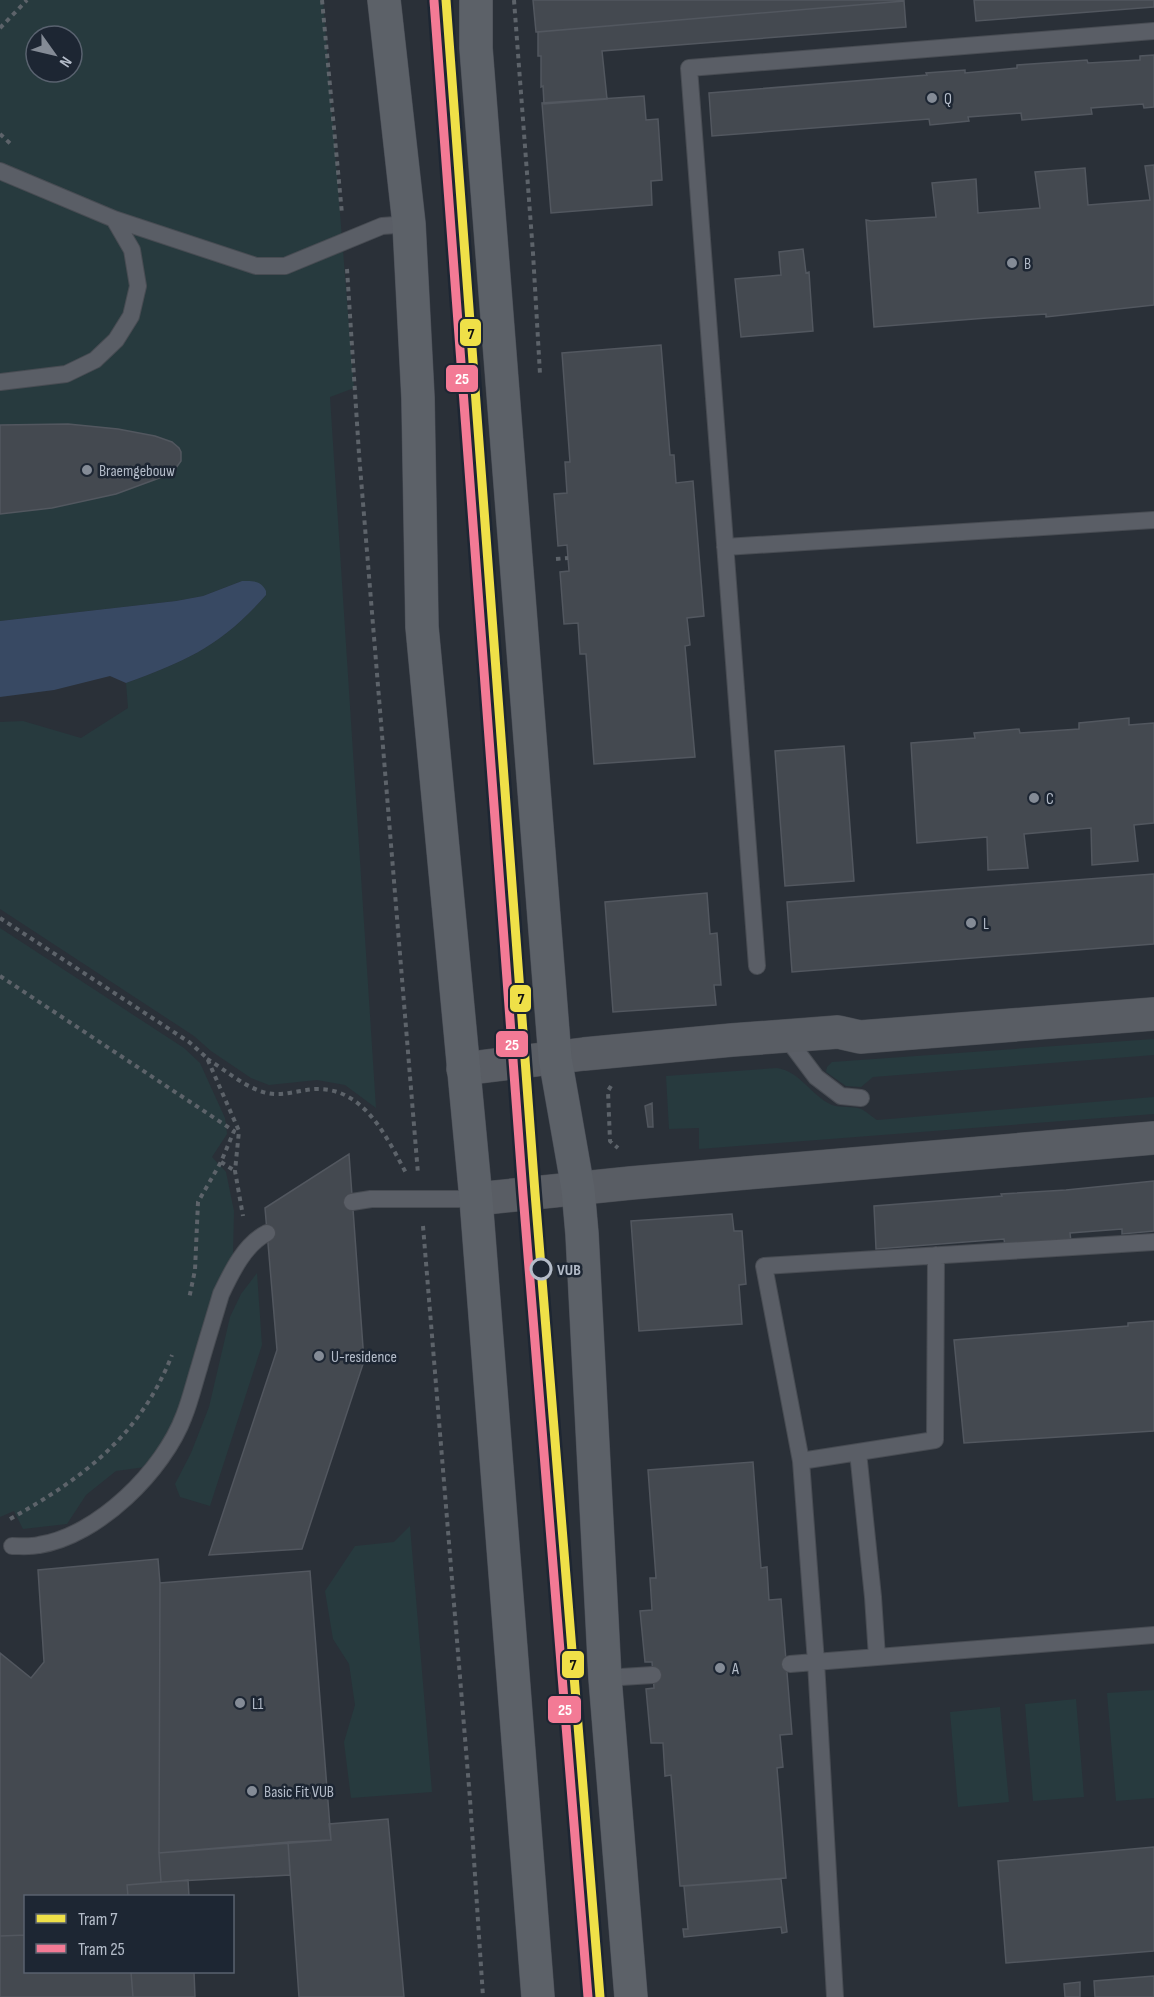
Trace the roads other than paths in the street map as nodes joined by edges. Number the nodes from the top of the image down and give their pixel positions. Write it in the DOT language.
graph roads {
  1 [pos="384,0"];
  2 [pos="476,0"];
  3 [pos="1154,31"];
  4 [pos="0,171"];
  5 [pos="114,219"];
  6 [pos="409,225"];
  7 [pos="0,382"];
  8 [pos="1154,520"];
  9 [pos="725,547"];
  10 [pos="757,966"];
  11 [pos="1154,1014"];
  12 [pos="786,1037"];
  13 [pos="555,1058"];
  14 [pos="462,1069"];
  15 [pos="861,1098"];
  16 [pos="1154,1138"];
  17 [pos="578,1189"];
  18 [pos="476,1199"];
  19 [pos="352,1202"];
  20 [pos="267,1233"];
  21 [pos="1154,1242"];
  22 [pos="936,1255"];
  23 [pos="858,1452"];
  24 [pos="801,1461"];
  25 [pos="12,1546"];
  26 [pos="1154,1635"];
  27 [pos="877,1657"];
  28 [pos="816,1662"];
  29 [pos="790,1664"];
  30 [pos="653,1674"];
  31 [pos="605,1678"];
  32 [pos="538,1997"];
  33 [pos="630,1997"];
  34 [pos="835,1997"];
  1 -- 6 [label="main road"];
  2 -- 13 [label="main road"];
  3 -- 9 [label="lane"];
  4 -- 5 [label="lane"];
  5 -- 6 [label="lane"];
  5 -- 7 [label="lane"];
  6 -- 14 [label="main road"];
  8 -- 9 [label="lane"];
  9 -- 10 [label="lane"];
  11 -- 12 [label="street"];
  12 -- 13 [label="street"];
  12 -- 15 [label="lane"];
  13 -- 14 [label="street"];
  13 -- 17 [label="main road"];
  14 -- 18 [label="main road"];
  16 -- 17 [label="street"];
  17 -- 18 [label="street"];
  17 -- 31 [label="main road"];
  18 -- 19 [label="lane"];
  18 -- 32 [label="main road"];
  20 -- 25 [label="lane"];
  21 -- 22 [label="lane"];
  22 -- 23 [label="lane"];
  22 -- 24 [label="lane"];
  23 -- 24 [label="lane"];
  23 -- 27 [label="lane"];
  24 -- 28 [label="lane"];
  26 -- 27 [label="lane"];
  27 -- 28 [label="lane"];
  28 -- 29 [label="lane"];
  28 -- 34 [label="lane"];
  30 -- 31 [label="lane"];
  31 -- 33 [label="main road"];
}
